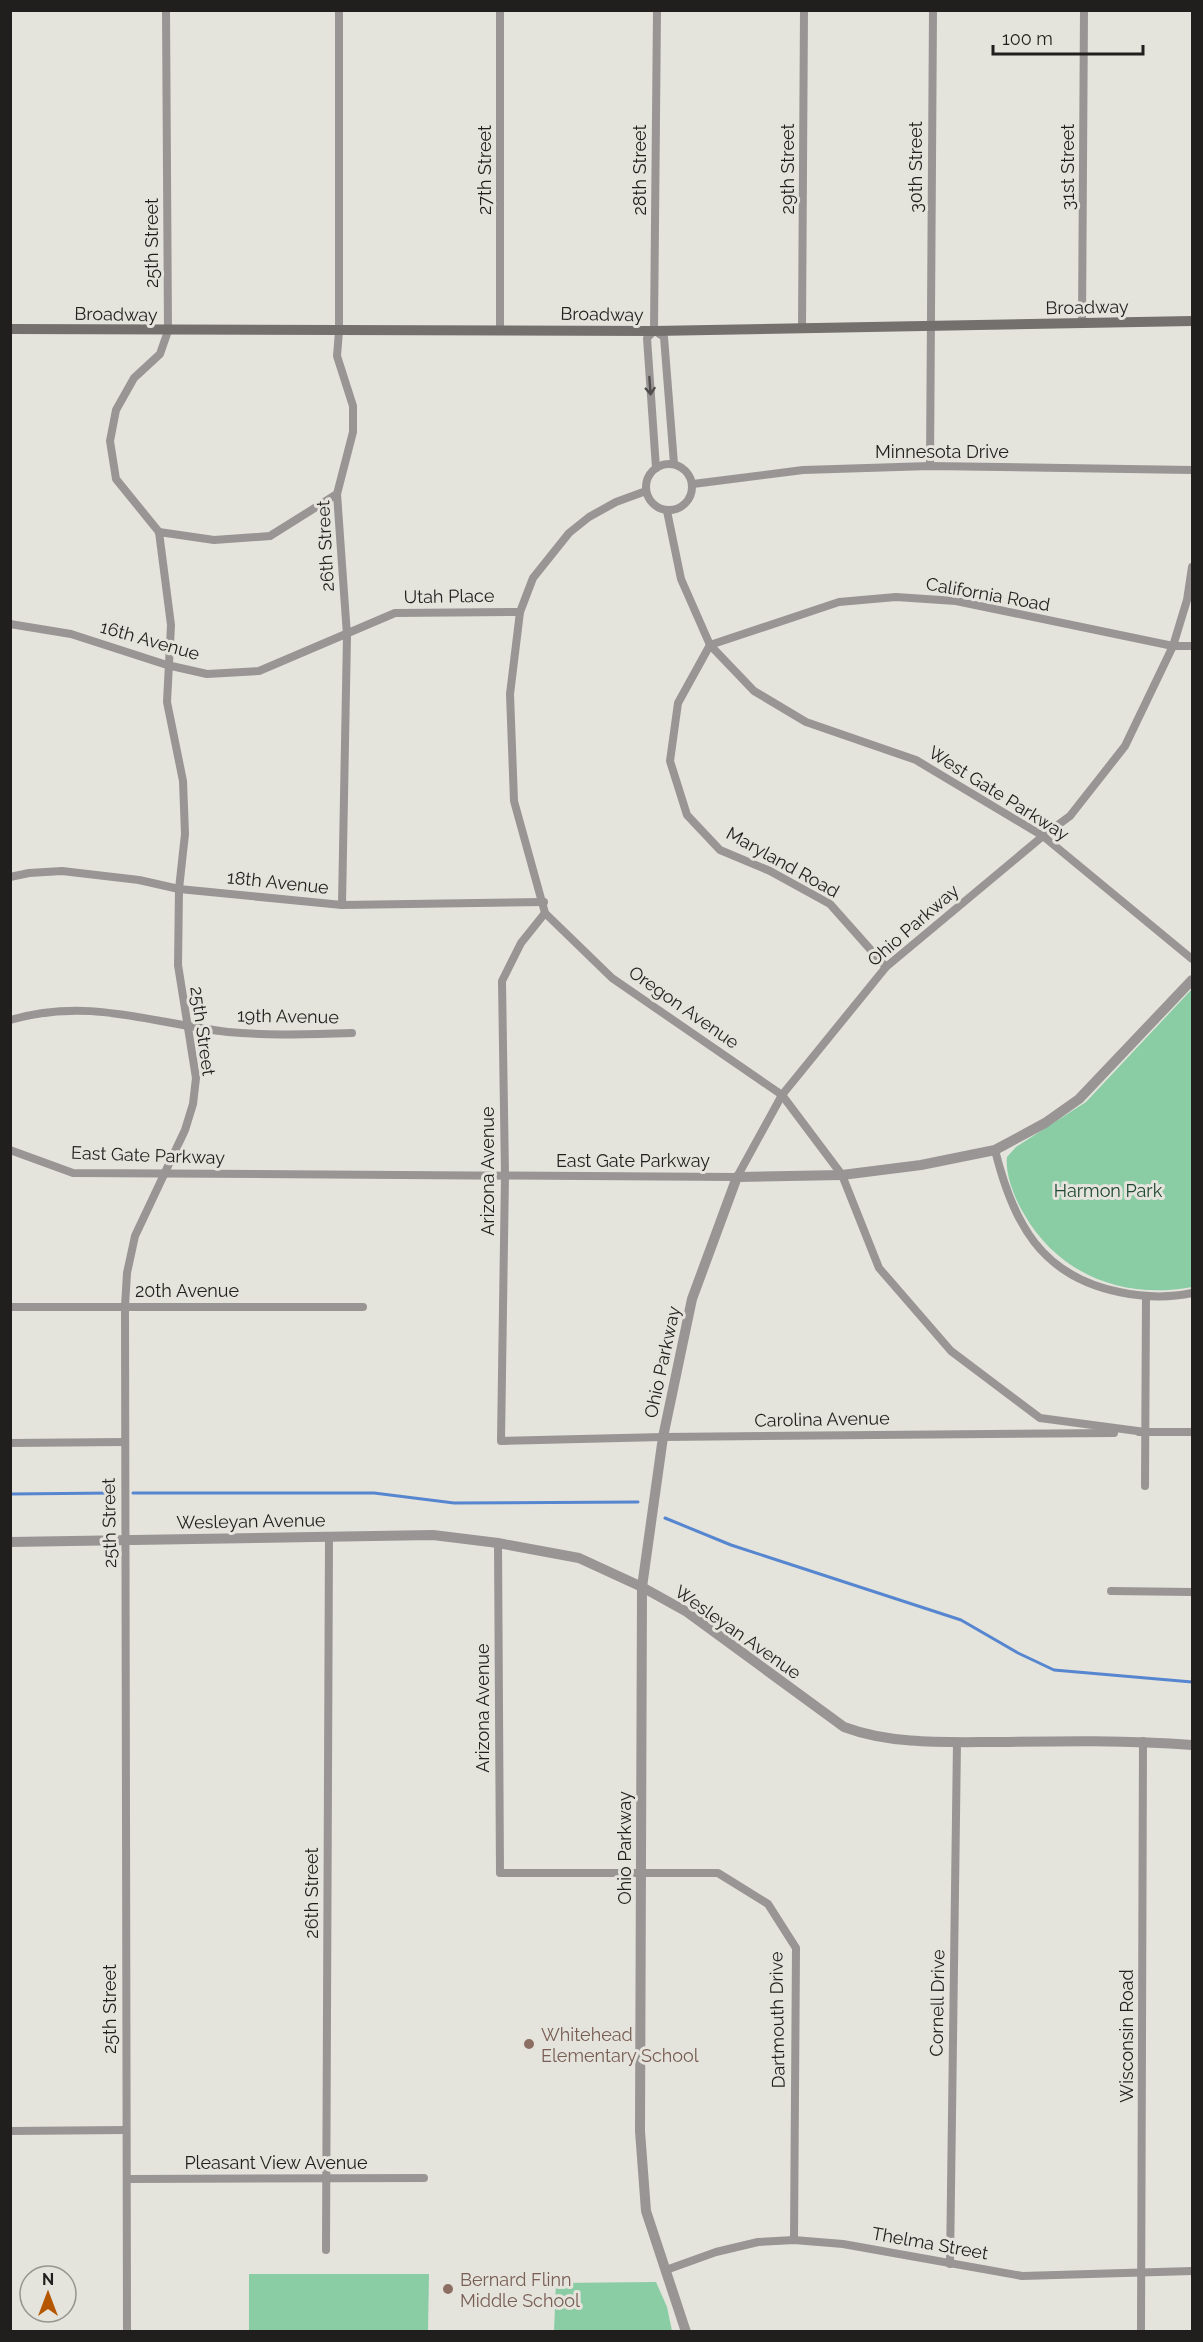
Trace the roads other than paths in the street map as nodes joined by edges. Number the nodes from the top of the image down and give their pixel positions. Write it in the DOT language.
graph roads {
  1 [pos="166,10"];
  2 [pos="339,10"];
  3 [pos="501,10"];
  4 [pos="657,10"];
  5 [pos="804,10"];
  6 [pos="933,10"];
  7 [pos="1084,10"];
  8 [pos="1192,321"];
  9 [pos="931,324"];
  10 [pos="1082,324"];
  11 [pos="802,328"];
  12 [pos="10,329"];
  13 [pos="500,329"];
  14 [pos="168,331"];
  15 [pos="339,331"];
  16 [pos="654,331"];
  17 [pos="674,464"];
  18 [pos="930,466"];
  19 [pos="656,468"];
  20 [pos="1192,470"];
  21 [pos="693,484"];
  22 [pos="646,491"];
  23 [pos="337,494"];
  24 [pos="667,511"];
  25 [pos="159,532"];
  26 [pos="1192,567"];
  27 [pos="520,612"];
  28 [pos="10,624"];
  29 [pos="346,635"];
  30 [pos="710,645"];
  31 [pos="1173,646"];
  32 [pos="1192,646"];
  33 [pos="167,666"];
  34 [pos="1042,836"];
  35 [pos="10,877"];
  36 [pos="179,889"];
  37 [pos="544,902"];
  38 [pos="342,905"];
  39 [pos="545,913"];
  40 [pos="1192,959"];
  41 [pos="886,967"];
  42 [pos="1192,980"];
  43 [pos="10,1020"];
  44 [pos="185,1026"];
  45 [pos="352,1033"];
  46 [pos="782,1095"];
  47 [pos="10,1150"];
  48 [pos="995,1150"];
  49 [pos="166,1174"];
  50 [pos="505,1175"];
  51 [pos="842,1175"];
  52 [pos="737,1177"];
  53 [pos="1192,1293"];
  54 [pos="1146,1296"];
  55 [pos="124,1306"];
  56 [pos="10,1307"];
  57 [pos="363,1307"];
  58 [pos="1145,1432"];
  59 [pos="1192,1432"];
  60 [pos="663,1437"];
  61 [pos="501,1441"];
  62 [pos="124,1442"];
  63 [pos="10,1443"];
  64 [pos="1146,1485"];
  65 [pos="329,1536"];
  66 [pos="126,1540"];
  67 [pos="10,1542"];
  68 [pos="498,1543"];
  69 [pos="642,1587"];
  70 [pos="1111,1591"];
  71 [pos="1192,1592"];
  72 [pos="1143,1741"];
  73 [pos="957,1742"];
  74 [pos="1192,1745"];
  75 [pos="640,1871"];
  76 [pos="500,1873"];
  77 [pos="125,2130"];
  78 [pos="10,2131"];
  79 [pos="326,2178"];
  80 [pos="424,2178"];
  81 [pos="128,2179"];
  82 [pos="794,2240"];
  83 [pos="326,2250"];
  84 [pos="950,2264"];
  85 [pos="666,2270"];
  86 [pos="1192,2271"];
  87 [pos="1141,2272"];
  88 [pos="127,2331"];
  89 [pos="686,2331"];
  90 [pos="1141,2331"];
  1 -- 14 [label="street, 25th Street"];
  2 -- 15 [label="street, 26th Street"];
  3 -- 13 [label="street, 27th Street"];
  4 -- 16 [label="street, 28th Street"];
  5 -- 11 [label="street, 29th Street"];
  6 -- 9 [label="street, 30th Street"];
  7 -- 10 [label="street, 31st Street"];
  8 -- 10 [label="main road, Broadway"];
  9 -- 10 [label="main road, Broadway"];
  9 -- 11 [label="main road, Broadway"];
  9 -- 18 [label="street, 30th Street"];
  11 -- 16 [label="main road, Broadway"];
  12 -- 14 [label="main road, Broadway"];
  13 -- 15 [label="main road, Broadway"];
  13 -- 16 [label="main road, Broadway"];
  14 -- 15 [label="main road, Broadway"];
  14 -- 25 [label="street, 25th Street"];
  15 -- 23 [label="street, 26th Street"];
  16 -- 17 [label="street"];
  16 -- 19 [label="street, one-way"];
  17 -- 19 [label="street"];
  17 -- 21 [label="street"];
  18 -- 20 [label="street, Minnesota Drive"];
  18 -- 21 [label="street, Minnesota Drive"];
  19 -- 22 [label="street"];
  21 -- 24 [label="street"];
  22 -- 24 [label="street"];
  22 -- 27 [label="street"];
  23 -- 25 [label="street"];
  23 -- 29 [label="street, 26th Street"];
  24 -- 30 [label="street, West Gate Parkway"];
  25 -- 33 [label="street, 25th Street"];
  26 -- 31 [label="street, Ohio Parkway"];
  27 -- 29 [label="street, Utah Place"];
  27 -- 37 [label="street"];
  28 -- 33 [label="street, 16th Avenue"];
  29 -- 33 [label="street, 16th Avenue"];
  29 -- 38 [label="street, 26th Street"];
  30 -- 31 [label="street, California Road"];
  30 -- 34 [label="street, West Gate Parkway"];
  30 -- 41 [label="street, Maryland Road"];
  31 -- 32 [label="street, California Road"];
  31 -- 34 [label="street, Ohio Parkway"];
  33 -- 36 [label="street, 25th Street"];
  34 -- 40 [label="street, West Gate Parkway"];
  34 -- 41 [label="street, Ohio Parkway"];
  35 -- 36 [label="street, 18th Avenue"];
  36 -- 38 [label="street, 18th Avenue"];
  36 -- 44 [label="street, 25th Street"];
  37 -- 38 [label="street, 18th Avenue"];
  37 -- 39 [label="street"];
  39 -- 46 [label="street, Oregon Avenue"];
  39 -- 50 [label="street, Arizona Avenue"];
  41 -- 46 [label="street, Ohio Parkway"];
  42 -- 48 [label="street, East Gate Parkway"];
  43 -- 44 [label="street, 19th Avenue"];
  44 -- 45 [label="street, 19th Avenue"];
  44 -- 49 [label="street, 25th Street"];
  46 -- 51 [label="street, Oregon Avenue"];
  46 -- 52 [label="street, Ohio Parkway"];
  47 -- 49 [label="street, East Gate Parkway"];
  48 -- 51 [label="street, East Gate Parkway"];
  48 -- 54 [label="street"];
  49 -- 50 [label="street, East Gate Parkway"];
  49 -- 55 [label="street, 25th Street"];
  50 -- 52 [label="street, East Gate Parkway"];
  50 -- 61 [label="street, Arizona Avenue"];
  51 -- 52 [label="street, East Gate Parkway"];
  51 -- 58 [label="street, Oregon Avenue"];
  52 -- 60 [label="street, Ohio Parkway"];
  53 -- 54 [label="street"];
  54 -- 58 [label="street"];
  55 -- 56 [label="street, 20th Avenue"];
  55 -- 57 [label="street, 20th Avenue"];
  55 -- 62 [label="street, 25th Street"];
  58 -- 59 [label="street, Carolina Avenue"];
  58 -- 60 [label="street, Carolina Avenue"];
  58 -- 64 [label="street"];
  60 -- 61 [label="street, Carolina Avenue"];
  60 -- 69 [label="street, Ohio Parkway"];
  62 -- 63 [label="street"];
  62 -- 66 [label="street, 25th Street"];
  65 -- 66 [label="street, Wesleyan Avenue"];
  65 -- 68 [label="street, Wesleyan Avenue"];
  65 -- 79 [label="street, 26th Street"];
  66 -- 67 [label="street, Wesleyan Avenue"];
  66 -- 77 [label="street, 25th Street"];
  68 -- 69 [label="street, Wesleyan Avenue"];
  68 -- 76 [label="street, Arizona Avenue"];
  69 -- 73 [label="street, Wesleyan Avenue"];
  69 -- 75 [label="street, Ohio Parkway"];
  70 -- 71 [label="street"];
  72 -- 73 [label="street, Wesleyan Avenue"];
  72 -- 74 [label="street, Wesleyan Avenue"];
  72 -- 87 [label="street, Wisconsin Road"];
  73 -- 84 [label="street, Cornell Drive"];
  75 -- 76 [label="street, Dartmouth Drive"];
  75 -- 82 [label="street, Dartmouth Drive"];
  75 -- 85 [label="street, Ohio Parkway"];
  77 -- 78 [label="street"];
  77 -- 81 [label="street, 25th Street"];
  79 -- 80 [label="street, Pleasant View Avenue"];
  79 -- 81 [label="street, Pleasant View Avenue"];
  79 -- 83 [label="street, 26th Street"];
  81 -- 88 [label="street, 25th Street"];
  82 -- 84 [label="street, Thelma Street"];
  82 -- 85 [label="street, Thelma Street"];
  84 -- 87 [label="street, Thelma Street"];
  85 -- 89 [label="street, Ohio Parkway"];
  86 -- 87 [label="street, Thelma Street"];
  87 -- 90 [label="street, Wisconsin Road"];
}
